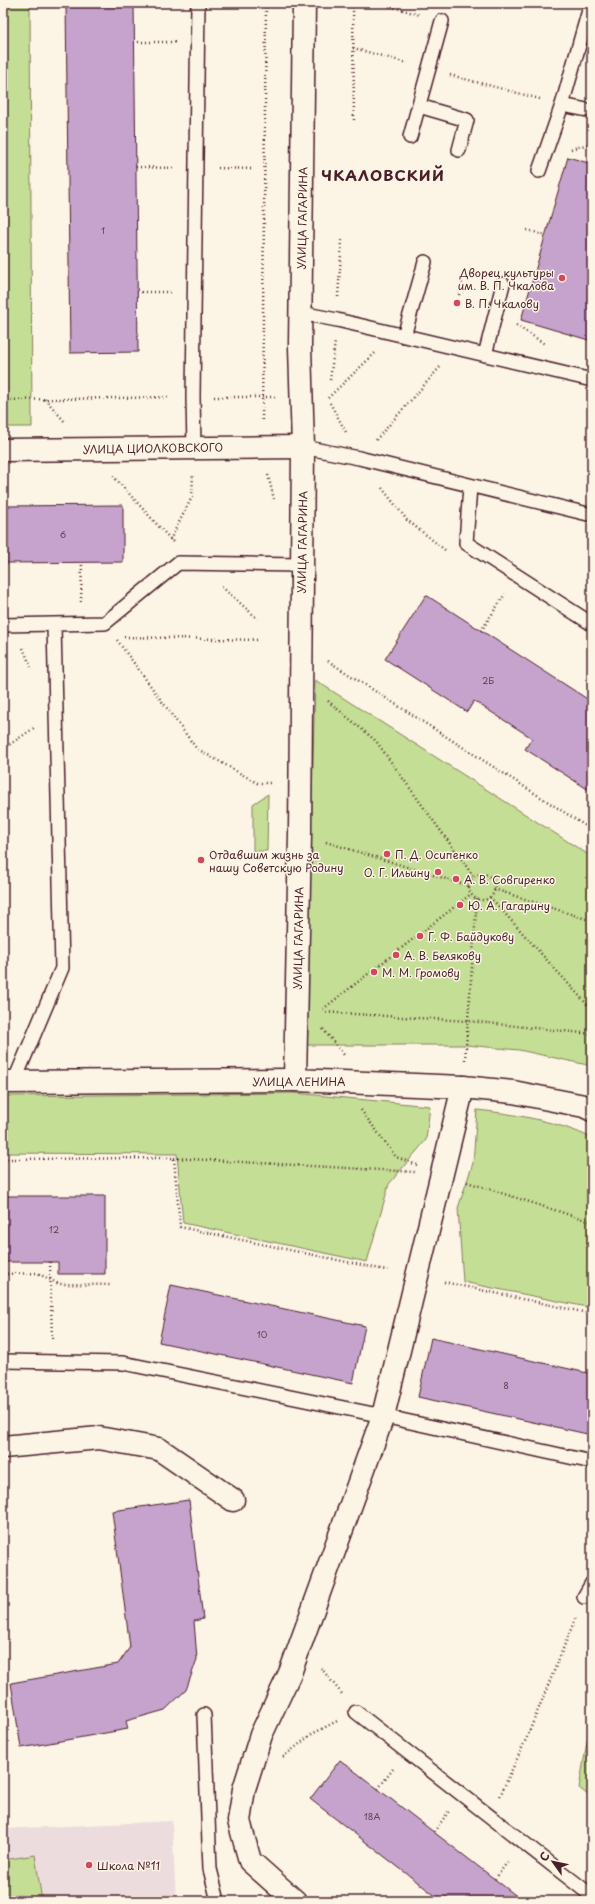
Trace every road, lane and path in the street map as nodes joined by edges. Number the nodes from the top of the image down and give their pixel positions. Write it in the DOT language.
graph roads {
  1 [pos="198,3"];
  2 [pos="266,3"];
  3 [pos="304,3"];
  4 [pos="353,3"];
  5 [pos="379,3"];
  6 [pos="590,3"];
  7 [pos="442,22"];
  8 [pos="134,42"];
  9 [pos="198,42"];
  10 [pos="353,48"];
  11 [pos="429,69"];
  12 [pos="562,105"];
  13 [pos="419,106"];
  14 [pos="592,111"];
  15 [pos="354,122"];
  16 [pos="410,137"];
  17 [pos="460,150"];
  18 [pos="539,172"];
  19 [pos="527,230"];
  20 [pos="545,236"];
  21 [pos="425,262"];
  22 [pos="464,273"];
  23 [pos="503,284"];
  24 [pos="137,292"];
  25 [pos="194,292"];
  26 [pos="459,295"];
  27 [pos="301,313"];
  28 [pos="400,335"];
  29 [pos="458,348"];
  30 [pos="485,355"];
  31 [pos="592,380"];
  32 [pos="193,397"];
  33 [pos="253,397"];
  34 [pos="328,398"];
  35 [pos="45,399"];
  36 [pos="3,400"];
  37 [pos="327,406"];
  38 [pos="262,447"];
  39 [pos="303,447"];
  40 [pos="194,448"];
  41 [pos="89,449"];
  42 [pos="3,450"];
  43 [pos="360,458"];
  44 [pos="470,486"];
  45 [pos="275,506"];
  46 [pos="592,515"];
  47 [pos="170,540"];
  48 [pos="167,546"];
  49 [pos="82,562"];
  50 [pos="195,563"];
  51 [pos="301,565"];
  52 [pos="508,590"];
  53 [pos="258,619"];
  54 [pos="105,623"];
  55 [pos="3,624"];
  56 [pos="54,624"];
  57 [pos="592,624"];
  58 [pos="481,631"];
  59 [pos="260,640"];
  60 [pos="324,658"];
  61 [pos="325,699"];
  62 [pos="35,728"];
  63 [pos="3,749"];
  64 [pos="270,783"];
  65 [pos="592,830"];
  66 [pos="300,834"];
  67 [pos="474,877"];
  68 [pos="469,886"];
  69 [pos="494,889"];
  70 [pos="471,894"];
  71 [pos="490,897"];
  72 [pos="477,899"];
  73 [pos="592,921"];
  74 [pos="592,1010"];
  75 [pos="468,1021"];
  76 [pos="592,1034"];
  77 [pos="295,1080"];
  78 [pos="350,1081"];
  79 [pos="8,1082"];
  80 [pos="463,1087"];
  81 [pos="592,1110"];
  82 [pos="174,1158"];
  83 [pos="3,1159"];
  84 [pos="442,1174"];
  85 [pos="592,1222"];
  86 [pos="50,1262"];
  87 [pos="3,1274"];
  88 [pos="417,1276"];
  89 [pos="50,1280"];
  90 [pos="112,1285"];
  91 [pos="592,1314"];
  92 [pos="3,1361"];
  93 [pos="52,1362"];
  94 [pos="383,1416"];
  95 [pos="3,1447"];
  96 [pos="592,1462"];
  97 [pos="233,1500"];
  98 [pos="592,1583"];
  99 [pos="584,1597"];
  100 [pos="301,1644"];
  101 [pos="356,1712"];
  102 [pos="204,1715"];
  103 [pos="281,1759"];
  104 [pos="490,1817"];
  105 [pos="592,1896"];
  106 [pos="218,1901"];
  107 [pos="295,1901"];
  1 -- 9 [label="lane"];
  2 -- 38 [label="path"];
  3 -- 27 [label="street, УЛИЦА ГАГАРИНА"];
  4 -- 10 [label="path"];
  5 -- 7 [label="path"];
  6 -- 12 [label="lane"];
  7 -- 11 [label="lane"];
  8 -- 9 [label="path"];
  9 -- 25 [label="lane"];
  10 -- 11 [label="path"];
  10 -- 15 [label="path"];
  11 -- 12 [label="path"];
  11 -- 13 [label="lane"];
  12 -- 14 [label="lane"];
  12 -- 18 [label="lane"];
  13 -- 16 [label="lane"];
  13 -- 17 [label="lane"];
  19 -- 20 [label="path"];
  21 -- 28 [label="lane"];
  22 -- 26 [label="path"];
  23 -- 30 [label="lane"];
  24 -- 25 [label="path"];
  25 -- 32 [label="lane"];
  27 -- 28 [label="lane"];
  27 -- 39 [label="street, УЛИЦА ГАГАРИНА"];
  28 -- 29 [label="lane"];
  28 -- 34 [label="path"];
  29 -- 30 [label="lane"];
  29 -- 43 [label="path"];
  30 -- 31 [label="lane"];
  32 -- 33 [label="path"];
  32 -- 35 [label="path"];
  32 -- 40 [label="lane"];
  34 -- 37 [label="path"];
  34 -- 43 [label="path"];
  35 -- 36 [label="path"];
  35 -- 41 [label="path"];
  38 -- 39 [label="street, УЛИЦА ЦИОЛКОВСКОГО"];
  38 -- 40 [label="street, УЛИЦА ЦИОЛКОВСКОГО"];
  38 -- 45 [label="path"];
  39 -- 43 [label="lane"];
  39 -- 51 [label="street, УЛИЦА ГАГАРИНА"];
  40 -- 41 [label="street, УЛИЦА ЦИОЛКОВСКОГО"];
  40 -- 47 [label="path"];
  41 -- 42 [label="street, УЛИЦА ЦИОЛКОВСКОГО"];
  41 -- 47 [label="path"];
  43 -- 44 [label="lane"];
  44 -- 46 [label="lane"];
  44 -- 57 [label="lane"];
  47 -- 48 [label="path"];
  47 -- 50 [label="path"];
  49 -- 54 [label="path"];
  50 -- 51 [label="lane"];
  50 -- 53 [label="path"];
  50 -- 54 [label="lane"];
  51 -- 66 [label="street, УЛИЦА ГАГАРИНА"];
  52 -- 58 [label="path"];
  54 -- 56 [label="lane"];
  55 -- 56 [label="lane"];
  56 -- 79 [label="lane"];
  59 -- 64 [label="path"];
  60 -- 65 [label="path"];
  61 -- 67 [label="path"];
  62 -- 63 [label="path"];
  66 -- 68 [label="path"];
  66 -- 77 [label="street, УЛИЦА ГАГАРИНА"];
  67 -- 68 [label="path"];
  67 -- 69 [label="path"];
  68 -- 70 [label="path"];
  69 -- 71 [label="path"];
  69 -- 73 [label="path"];
  70 -- 72 [label="path"];
  70 -- 75 [label="path"];
  71 -- 72 [label="path"];
  71 -- 74 [label="path"];
  72 -- 75 [label="path"];
  75 -- 76 [label="path"];
  75 -- 80 [label="path"];
  77 -- 78 [label="street, УЛИЦА ЛЕНИНА"];
  77 -- 79 [label="street, УЛИЦА ЛЕНИНА"];
  78 -- 80 [label="street, УЛИЦА ЛЕНИНА"];
  78 -- 84 [label="path"];
  80 -- 81 [label="street, УЛИЦА ЛЕНИНА"];
  80 -- 84 [label="street"];
  82 -- 83 [label="path"];
  82 -- 84 [label="path"];
  82 -- 88 [label="path"];
  84 -- 85 [label="path"];
  84 -- 88 [label="street"];
  86 -- 89 [label="path"];
  87 -- 89 [label="path"];
  88 -- 91 [label="path"];
  88 -- 94 [label="street"];
  89 -- 90 [label="path"];
  89 -- 93 [label="path"];
  92 -- 93 [label="lane"];
  93 -- 94 [label="lane"];
  94 -- 96 [label="lane"];
  94 -- 100 [label="street"];
  95 -- 97 [label="street"];
  98 -- 99 [label="lane"];
  99 -- 104 [label="path"];
  100 -- 101 [label="path"];
  100 -- 107 [label="street"];
  101 -- 103 [label="path"];
  101 -- 104 [label="lane"];
  102 -- 106 [label="lane"];
  104 -- 105 [label="lane"];
}
